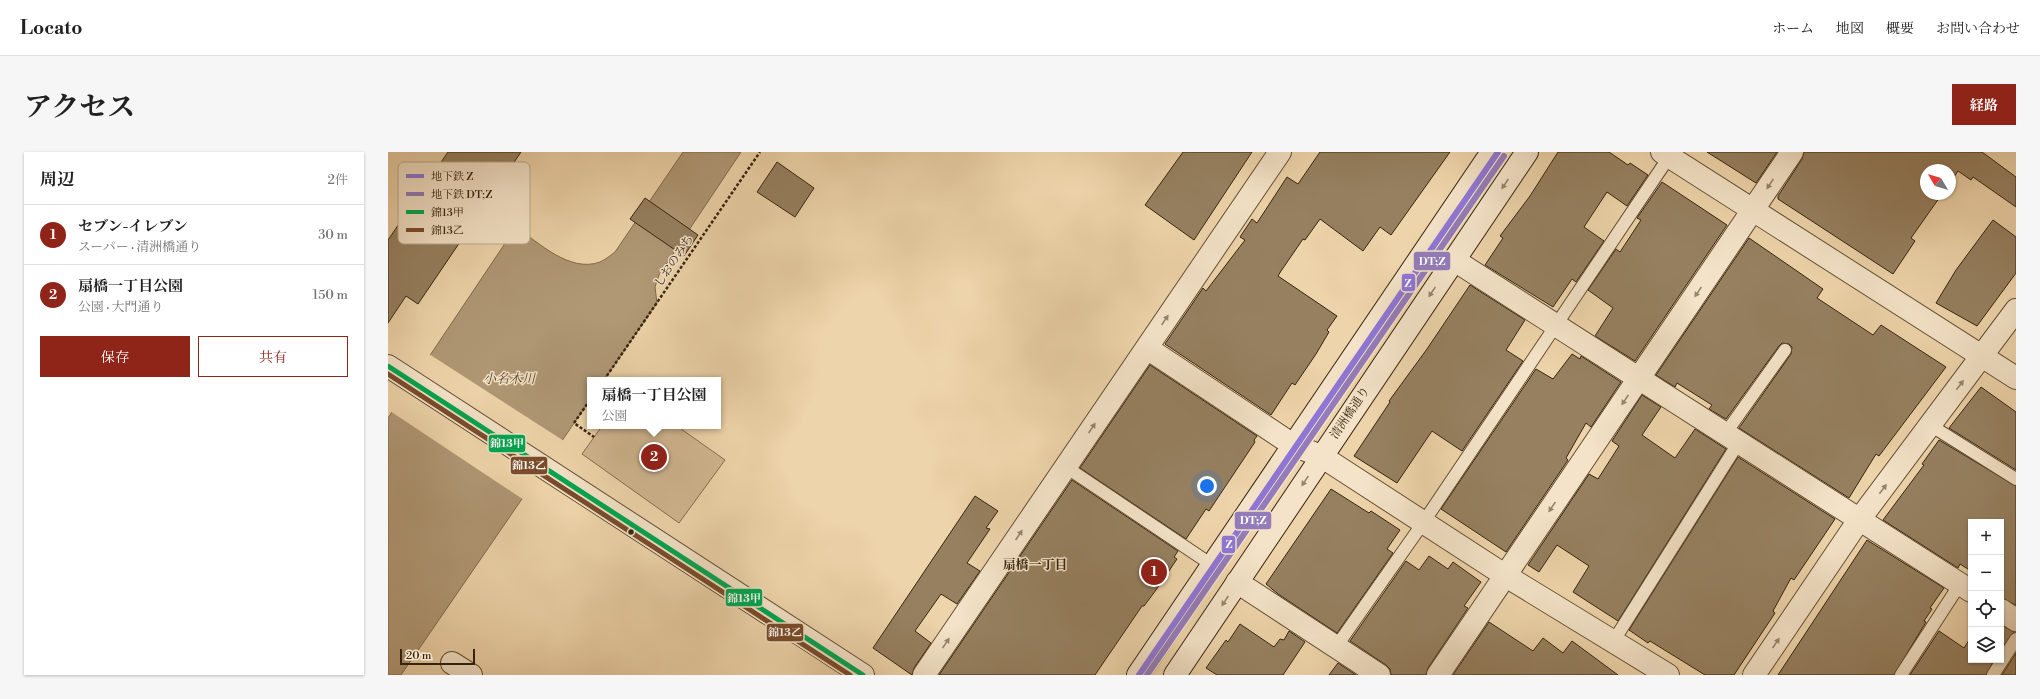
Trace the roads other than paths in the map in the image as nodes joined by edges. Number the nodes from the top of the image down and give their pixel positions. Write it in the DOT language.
graph roads {
  1 [pos="1280,152"];
  2 [pos="1492,152"];
  3 [pos="1527,152"];
  4 [pos="1792,152"];
  5 [pos="1666,154"];
  6 [pos="1753,210"];
  7 [pos="1454,260"];
  8 [pos="2016,310"];
  9 [pos="1555,325"];
  10 [pos="1147,348"];
  11 [pos="1785,350"];
  12 [pos="1982,356"];
  13 [pos="388,366"];
  14 [pos="2016,378"];
  15 [pos="1639,379"];
  16 [pos="1930,425"];
  17 [pos="1732,438"];
  18 [pos="1293,445"];
  19 [pos="1321,456"];
  20 [pos="1066,467"];
  21 [pos="2016,479"];
  22 [pos="1859,520"];
  23 [pos="1423,523"];
  24 [pos="1212,565"];
  25 [pos="1506,576"];
  26 [pos="1237,582"];
  27 [pos="1966,588"];
  28 [pos="2004,612"];
  29 [pos="2016,620"];
  30 [pos="2016,639"];
  31 [pos="1614,642"];
  32 [pos="1336,647"];
  33 [pos="452,663"];
  34 [pos="472,675"];
  35 [pos="863,675"];
  36 [pos="924,675"];
  37 [pos="1138,675"];
  38 [pos="1175,675"];
  39 [pos="1379,675"];
  40 [pos="1438,675"];
  41 [pos="1668,675"];
  42 [pos="1754,675"];
  43 [pos="1901,675"];
  44 [pos="1993,675"];
  10 -- 1 [label="street, one-way"];
  2 -- 18 [label="street"];
  3 -- 7 [label="street, 清洲橋通り, one-way"];
  4 -- 6 [label="street, one-way"];
  5 -- 6 [label="street"];
  5 -- 9 [label="lane"];
  6 -- 12 [label="street"];
  6 -- 15 [label="street, one-way"];
  7 -- 9 [label="street"];
  7 -- 19 [label="street, 清洲橋通り, one-way"];
  8 -- 12 [label="street"];
  9 -- 15 [label="street"];
  9 -- 23 [label="lane"];
  10 -- 18 [label="street"];
  20 -- 10 [label="street, one-way"];
  11 -- 17 [label="lane"];
  12 -- 14 [label="street"];
  16 -- 12 [label="street, one-way"];
  13 -- 35 [label="street"];
  15 -- 17 [label="street"];
  15 -- 25 [label="street, one-way"];
  16 -- 21 [label="lane"];
  22 -- 16 [label="street, one-way"];
  17 -- 22 [label="street"];
  17 -- 31 [label="lane"];
  18 -- 19 [label="street"];
  18 -- 24 [label="street"];
  19 -- 23 [label="street"];
  19 -- 26 [label="street, 清洲橋通り, one-way"];
  20 -- 24 [label="lane"];
  36 -- 20 [label="street, one-way"];
  22 -- 27 [label="street"];
  42 -- 22 [label="street, one-way"];
  23 -- 25 [label="street"];
  23 -- 32 [label="lane"];
  24 -- 37 [label="street"];
  25 -- 31 [label="street"];
  25 -- 40 [label="street"];
  26 -- 32 [label="street"];
  26 -- 38 [label="street, 清洲橋通り, one-way"];
  27 -- 43 [label="lane"];
  28 -- 29 [label="street"];
  30 -- 44 [label="lane"];
  31 -- 41 [label="street"];
  32 -- 39 [label="street"];
  33 -- 34 [label="street"];
}
